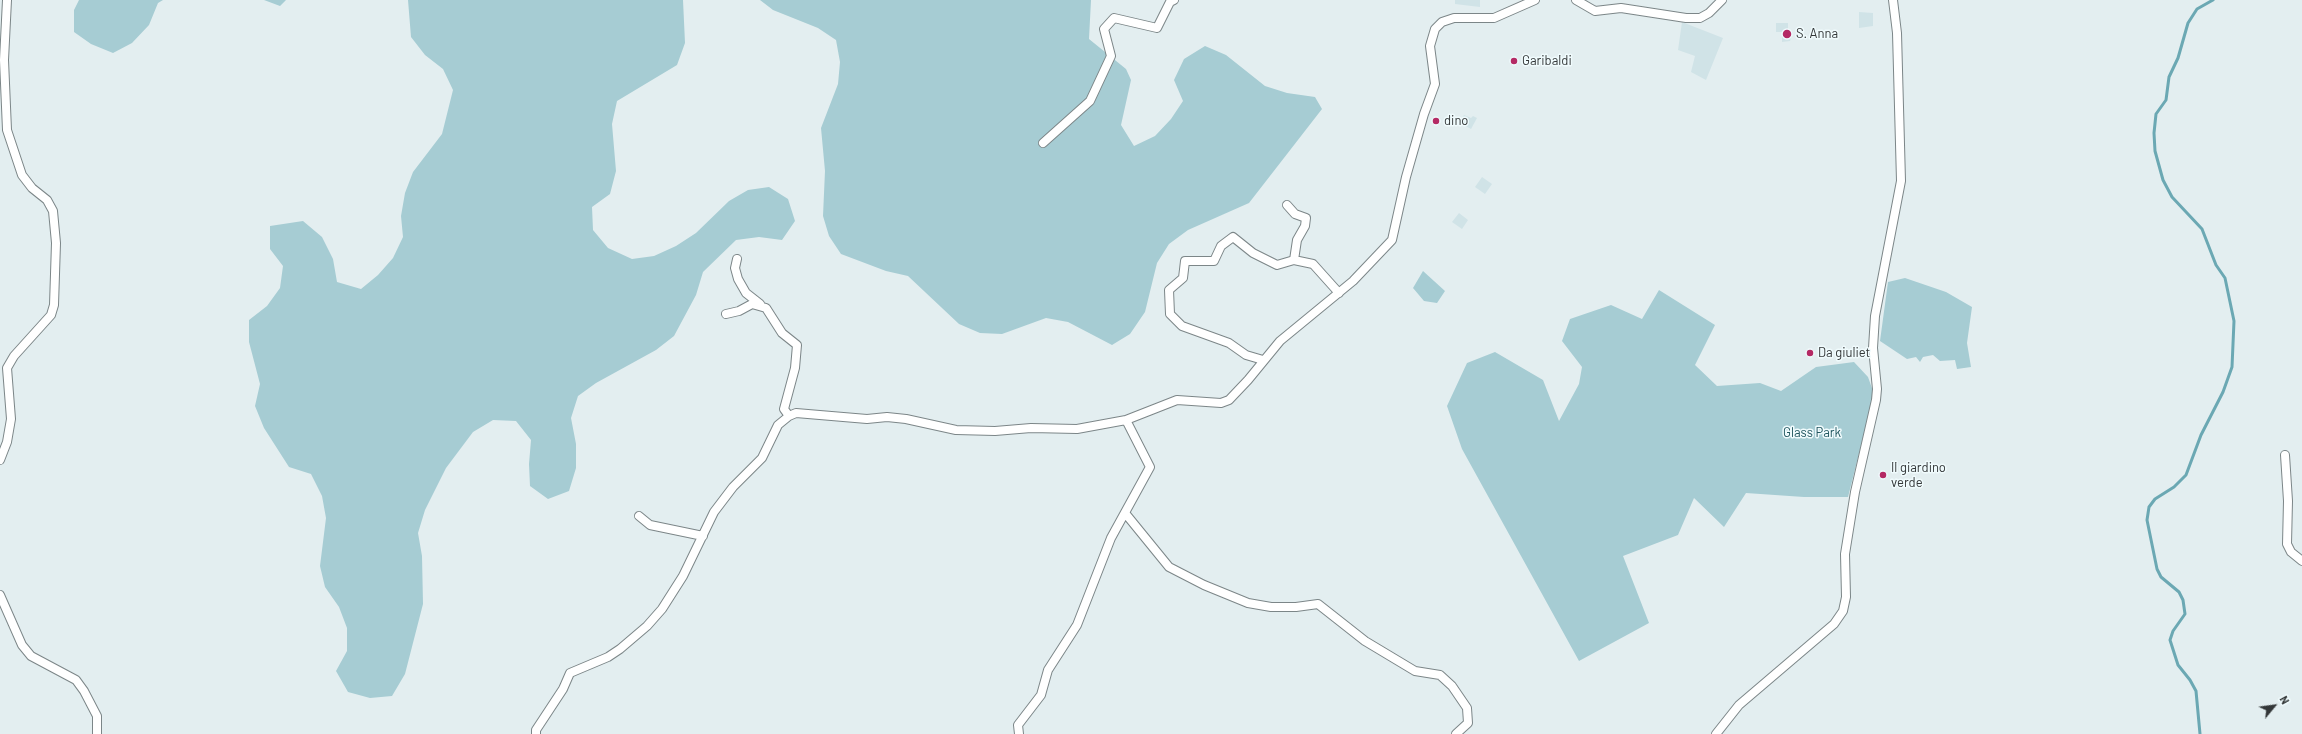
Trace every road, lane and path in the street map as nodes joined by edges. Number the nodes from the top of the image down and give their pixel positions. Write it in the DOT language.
graph roads {
  1 [pos="7,0"];
  2 [pos="1174,0"];
  3 [pos="1534,0"];
  4 [pos="1576,0"];
  5 [pos="1722,0"];
  6 [pos="1893,0"];
  7 [pos="1043,143"];
  8 [pos="1287,205"];
  9 [pos="737,259"];
  10 [pos="1294,260"];
  11 [pos="1339,293"];
  12 [pos="766,308"];
  13 [pos="726,314"];
  14 [pos="1263,360"];
  15 [pos="789,416"];
  16 [pos="1126,420"];
  17 [pos="2285,455"];
  18 [pos="0,460"];
  19 [pos="1125,513"];
  20 [pos="639,516"];
  21 [pos="703,536"];
  22 [pos="2302,561"];
  23 [pos="0,595"];
  24 [pos="97,734"];
  25 [pos="536,734"];
  26 [pos="1019,734"];
  27 [pos="1456,734"];
  28 [pos="1716,734"];
  1 -- 18 [label="street"];
  2 -- 7 [label="street"];
  3 -- 11 [label="street"];
  4 -- 5 [label="street"];
  6 -- 28 [label="street"];
  8 -- 10 [label="street"];
  9 -- 12 [label="street"];
  10 -- 11 [label="street"];
  10 -- 14 [label="street"];
  11 -- 14 [label="street"];
  12 -- 13 [label="street"];
  12 -- 15 [label="street"];
  14 -- 16 [label="street"];
  15 -- 16 [label="street"];
  15 -- 21 [label="street"];
  16 -- 19 [label="street"];
  17 -- 22 [label="street"];
  19 -- 26 [label="street"];
  19 -- 27 [label="street"];
  20 -- 21 [label="street"];
  21 -- 25 [label="street"];
  23 -- 24 [label="street"];
}
